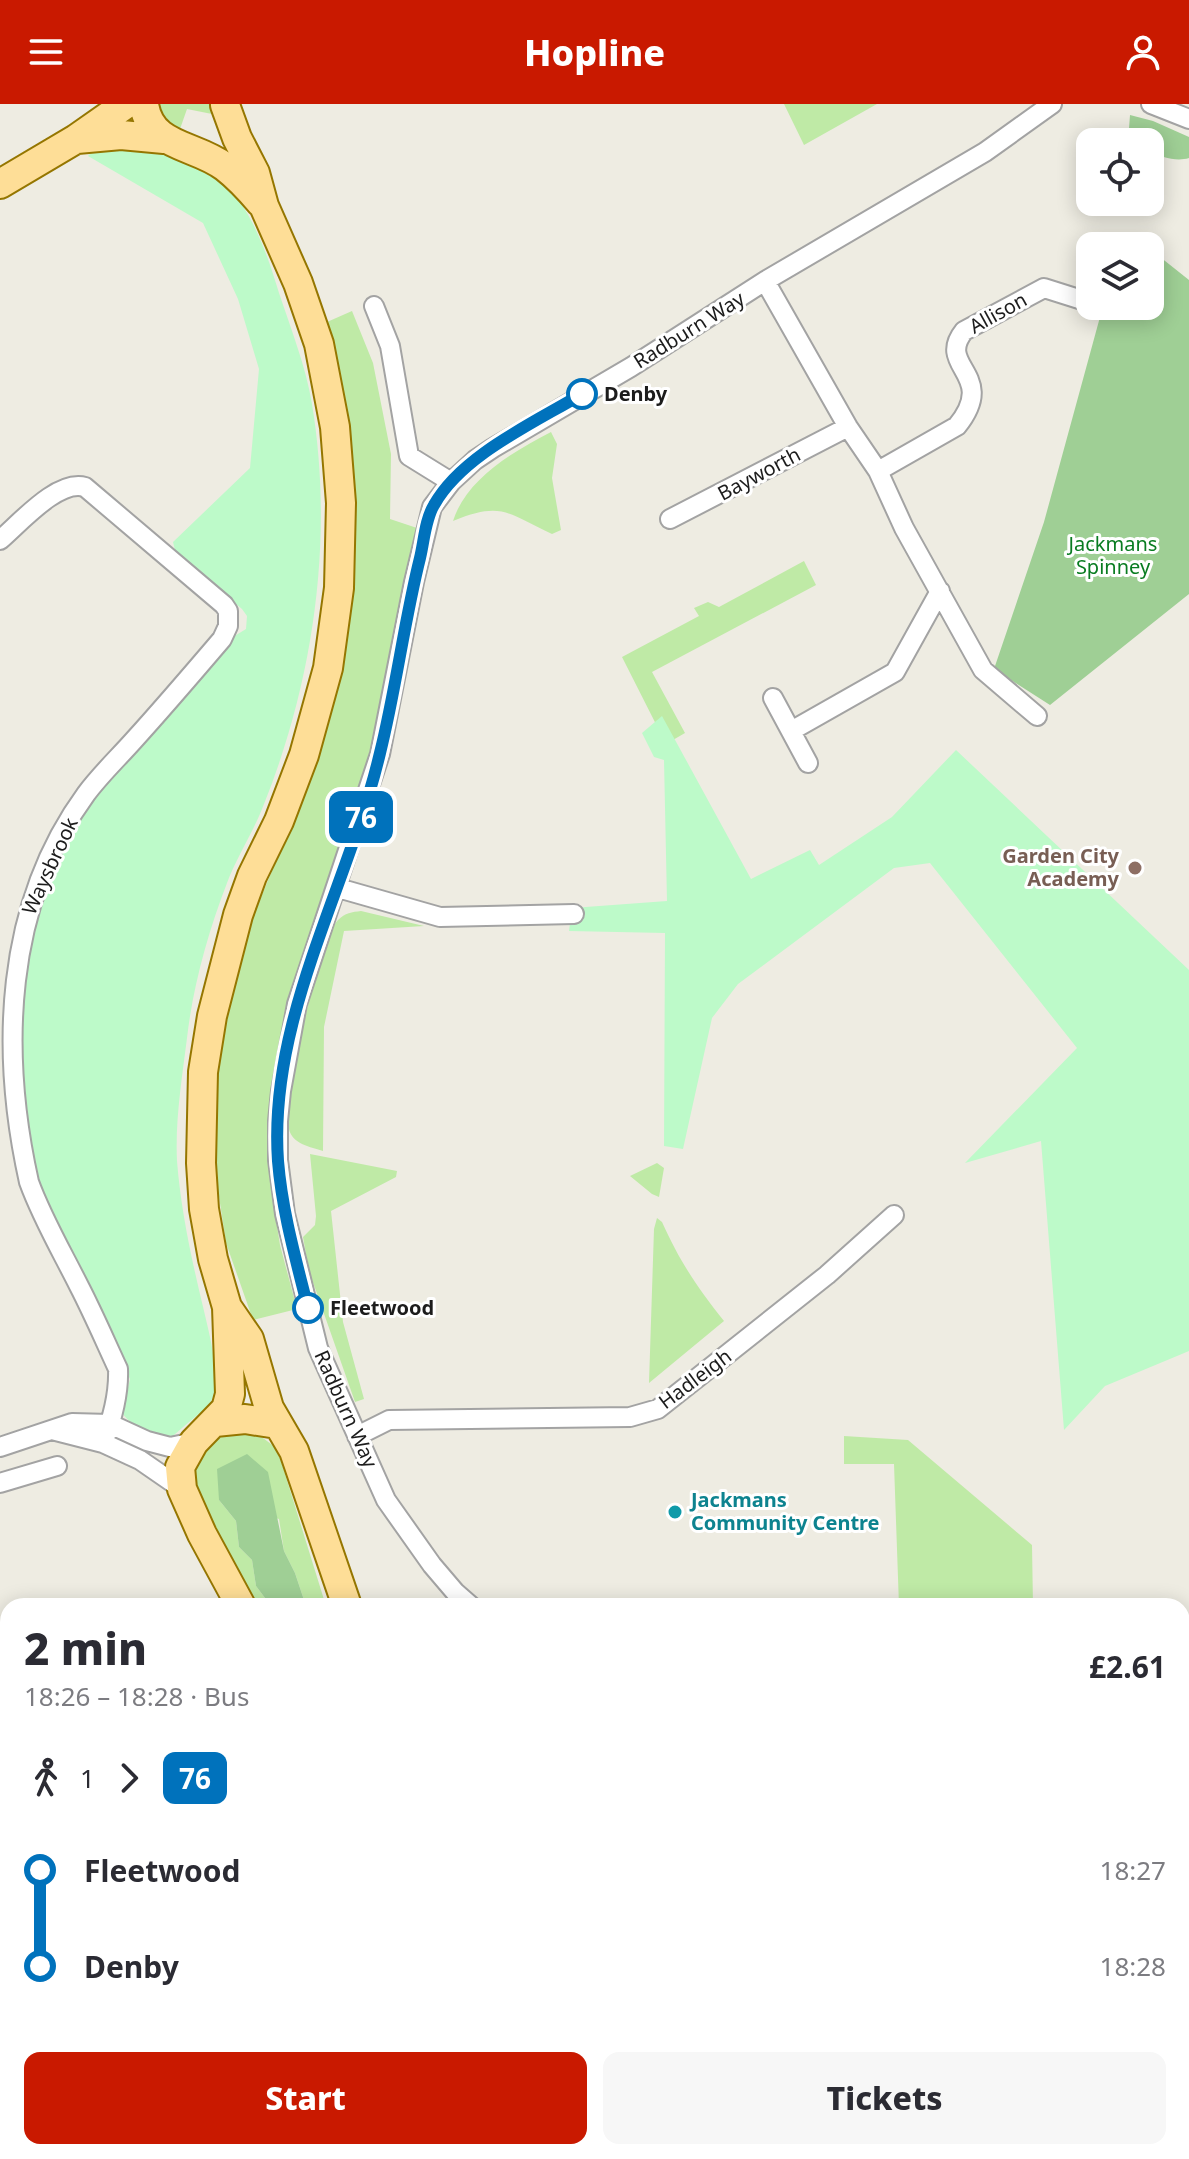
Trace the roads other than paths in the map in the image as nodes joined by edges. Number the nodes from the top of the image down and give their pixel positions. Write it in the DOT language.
graph roads {
  1 [pos="126,104"];
  2 [pos="144,104"];
  3 [pos="225,104"];
  4 [pos="1052,104"];
  5 [pos="1151,104"];
  6 [pos="1189,119"];
  7 [pos="76,139"];
  8 [pos="174,142"];
  9 [pos="0,184"];
  10 [pos="264,206"];
  11 [pos="765,281"];
  12 [pos="1076,298"];
  13 [pos="374,306"];
  14 [pos="848,427"];
  15 [pos="878,471"];
  16 [pos="451,482"];
  17 [pos="670,519"];
  18 [pos="0,540"];
  19 [pos="940,591"];
  20 [pos="773,698"];
  21 [pos="1037,716"];
  22 [pos="791,731"];
  23 [pos="808,763"];
  24 [pos="338,888"];
  25 [pos="574,914"];
  26 [pos="894,1215"];
  27 [pos="227,1307"];
  28 [pos="215,1422"];
  29 [pos="110,1424"];
  30 [pos="277,1424"];
  31 [pos="52,1430"];
  32 [pos="357,1436"];
  33 [pos="194,1442"];
  34 [pos="103,1443"];
  35 [pos="0,1447"];
  36 [pos="57,1466"];
  37 [pos="0,1483"];
  38 [pos="182,1489"];
  39 [pos="237,1598"];
  40 [pos="344,1598"];
  41 [pos="462,1598"];
  1 -- 7 [label="main road"];
  2 -- 8 [label="main road"];
  3 -- 8 [label="main road"];
  3 -- 10 [label="main road"];
  4 -- 11 [label="street, Radburn Way"];
  5 -- 6 [label="street"];
  7 -- 8 [label="main road"];
  7 -- 9 [label="main road"];
  8 -- 10 [label="main road"];
  10 -- 27 [label="main road"];
  11 -- 14 [label="street"];
  11 -- 16 [label="street, Radburn Way"];
  12 -- 15 [label="street, Allison"];
  13 -- 16 [label="street"];
  14 -- 15 [label="street"];
  14 -- 17 [label="street, Bayworth"];
  15 -- 19 [label="street"];
  16 -- 24 [label="street, Radburn Way"];
  18 -- 29 [label="street, Waysbrook"];
  19 -- 21 [label="street"];
  19 -- 22 [label="street"];
  20 -- 22 [label="street"];
  22 -- 23 [label="street"];
  24 -- 25 [label="street"];
  24 -- 32 [label="street, Radburn Way"];
  26 -- 32 [label="street, Hadleigh"];
  27 -- 28 [label="main road"];
  27 -- 30 [label="main road"];
  28 -- 30 [label="main road"];
  28 -- 33 [label="main road"];
  29 -- 31 [label="street"];
  29 -- 33 [label="street"];
  29 -- 34 [label="street, Waysbrook"];
  30 -- 40 [label="main road"];
  31 -- 34 [label="street"];
  31 -- 35 [label="street"];
  32 -- 41 [label="street, Radburn Way"];
  33 -- 38 [label="main road"];
  34 -- 38 [label="street"];
  36 -- 37 [label="street"];
  38 -- 39 [label="main road"];
}
